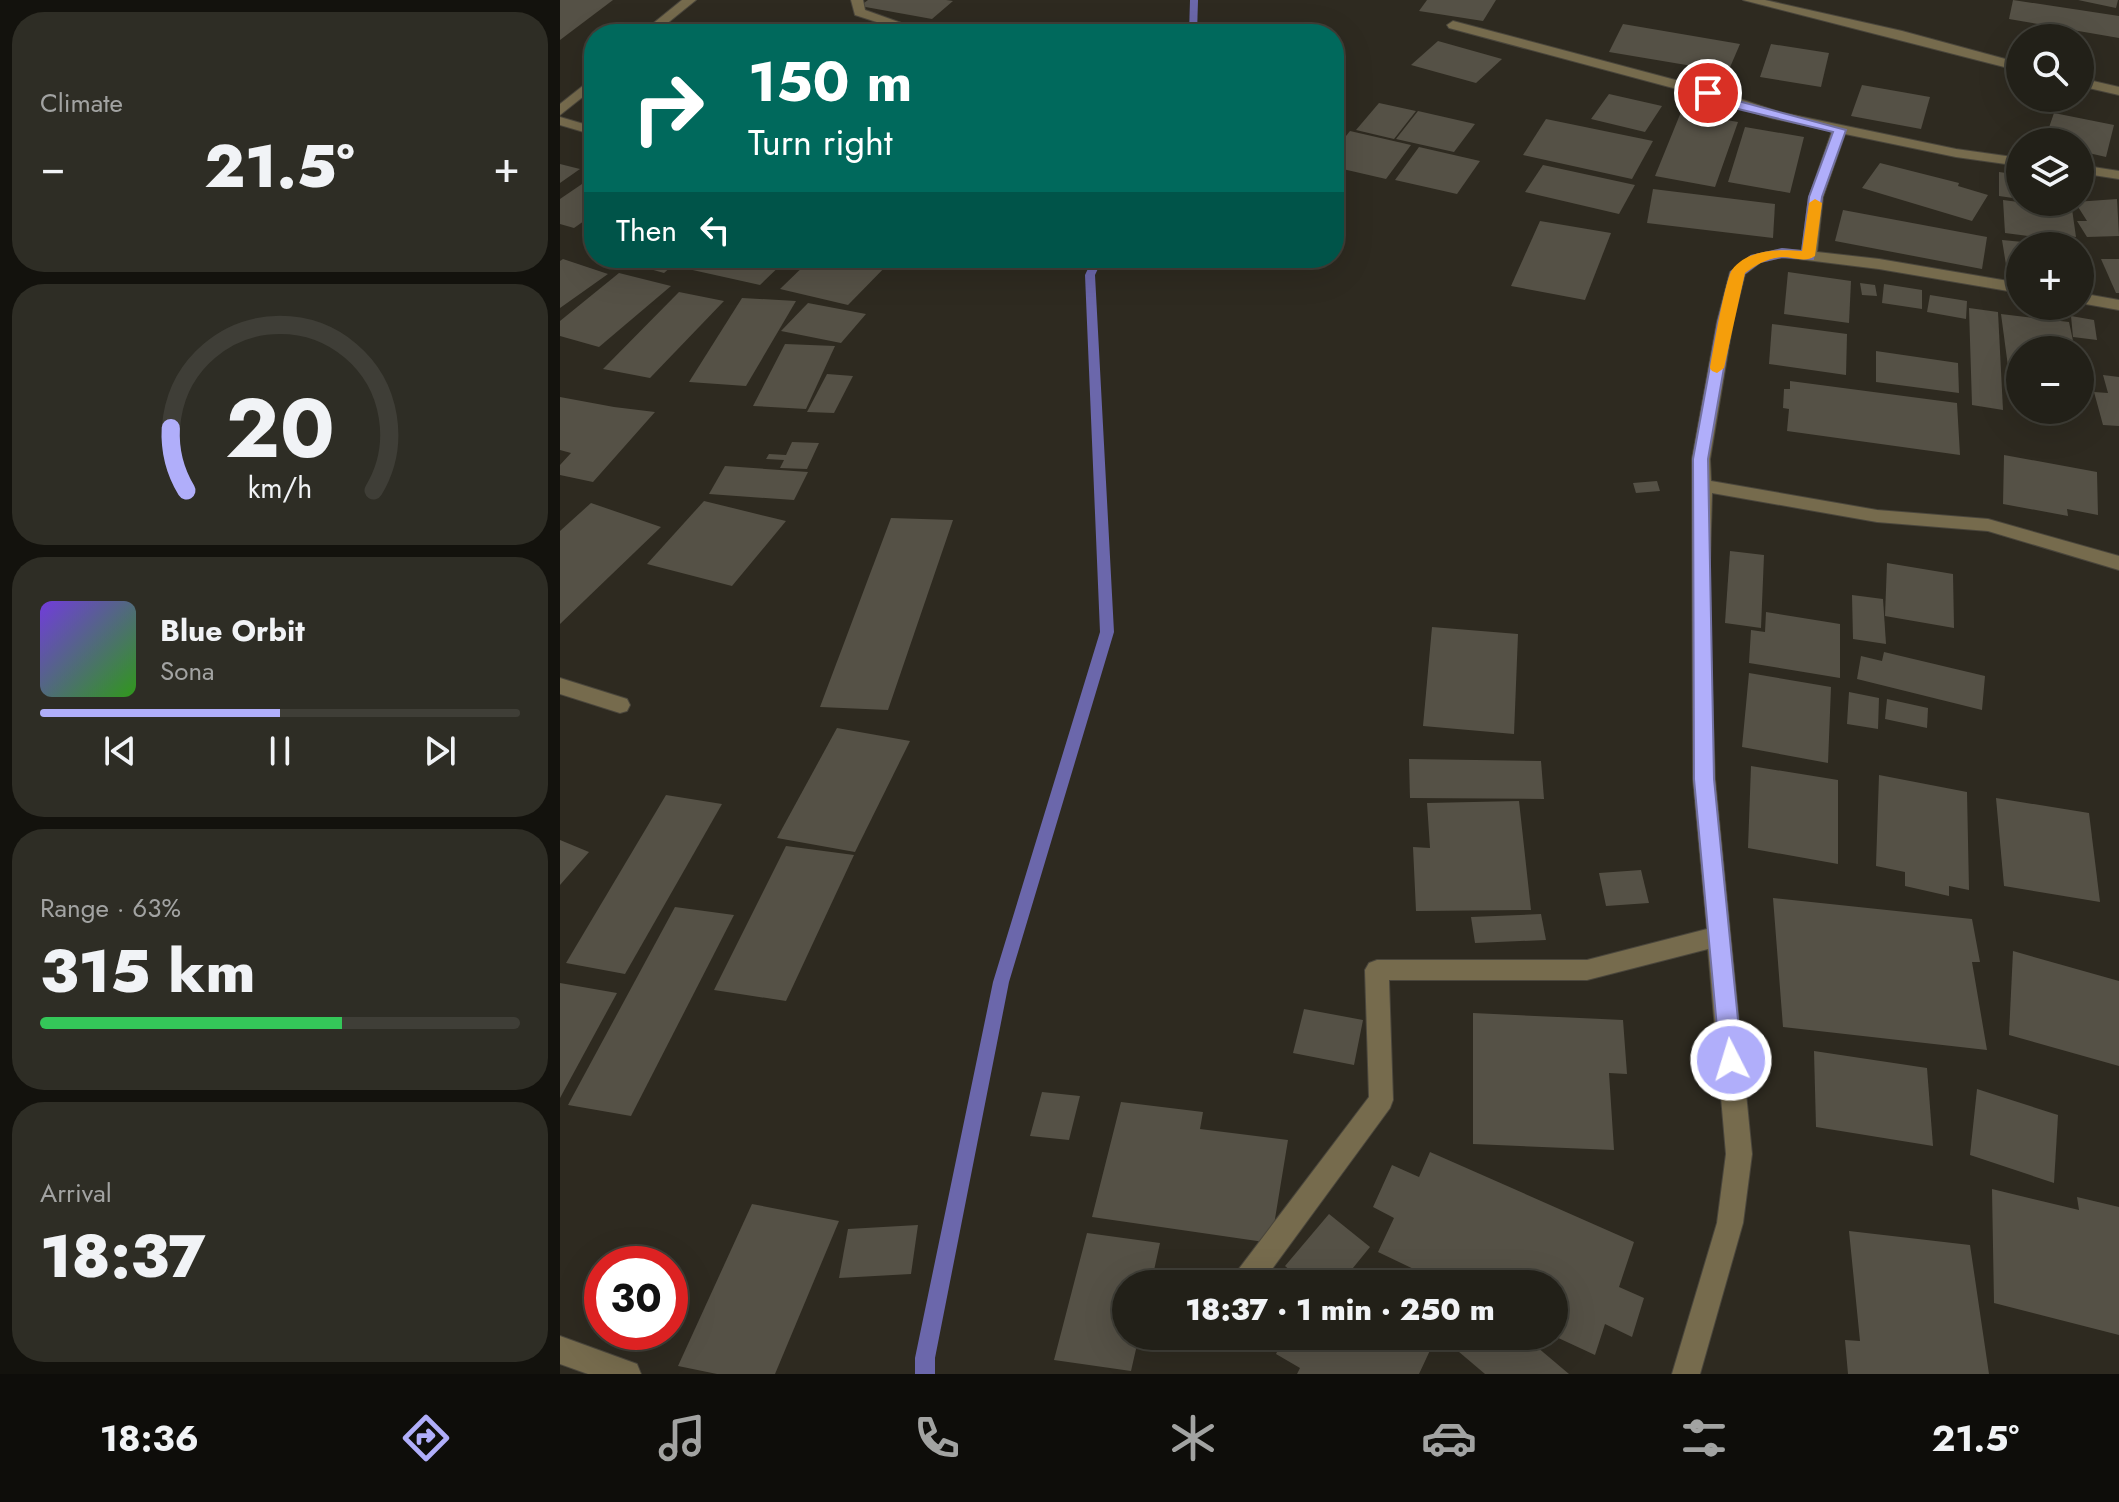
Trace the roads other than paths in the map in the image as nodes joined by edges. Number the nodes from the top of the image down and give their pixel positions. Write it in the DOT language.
graph roads {
  1 [pos="690,0"];
  2 [pos="857,0"];
  3 [pos="1749,0"];
  4 [pos="657,24"];
  5 [pos="896,24"];
  6 [pos="1453,25"];
  7 [pos="2006,63"];
  8 [pos="2094,85"];
  9 [pos="584,90"];
  10 [pos="2119,91"];
  11 [pos="560,111"];
  12 [pos="560,121"];
  13 [pos="584,128"];
  14 [pos="1839,130"];
  15 [pos="2006,160"];
  16 [pos="2094,171"];
  17 [pos="2119,175"];
  18 [pos="1809,256"];
  19 [pos="2006,286"];
  20 [pos="2094,301"];
  21 [pos="2119,305"];
  22 [pos="1703,486"];
  23 [pos="2119,563"];
  24 [pos="560,686"];
  25 [pos="620,705"];
  26 [pos="1720,936"];
  27 [pos="1255,1270"];
  28 [pos="560,1350"];
  29 [pos="627,1374"];
  30 [pos="1686,1374"];
  1 -- 4 [label="street"];
  2 -- 5 [label="street"];
  3 -- 7 [label="street"];
  6 -- 14 [label="street"];
  8 -- 10 [label="street"];
  9 -- 11 [label="street"];
  12 -- 13 [label="street"];
  14 -- 15 [label="street"];
  14 -- 18 [label="street"];
  16 -- 17 [label="street"];
  18 -- 19 [label="street"];
  18 -- 22 [label="street"];
  20 -- 21 [label="street"];
  22 -- 23 [label="street"];
  22 -- 26 [label="street"];
  24 -- 25 [label="street"];
  26 -- 27 [label="street"];
  26 -- 30 [label="street"];
  28 -- 29 [label="street"];
}
